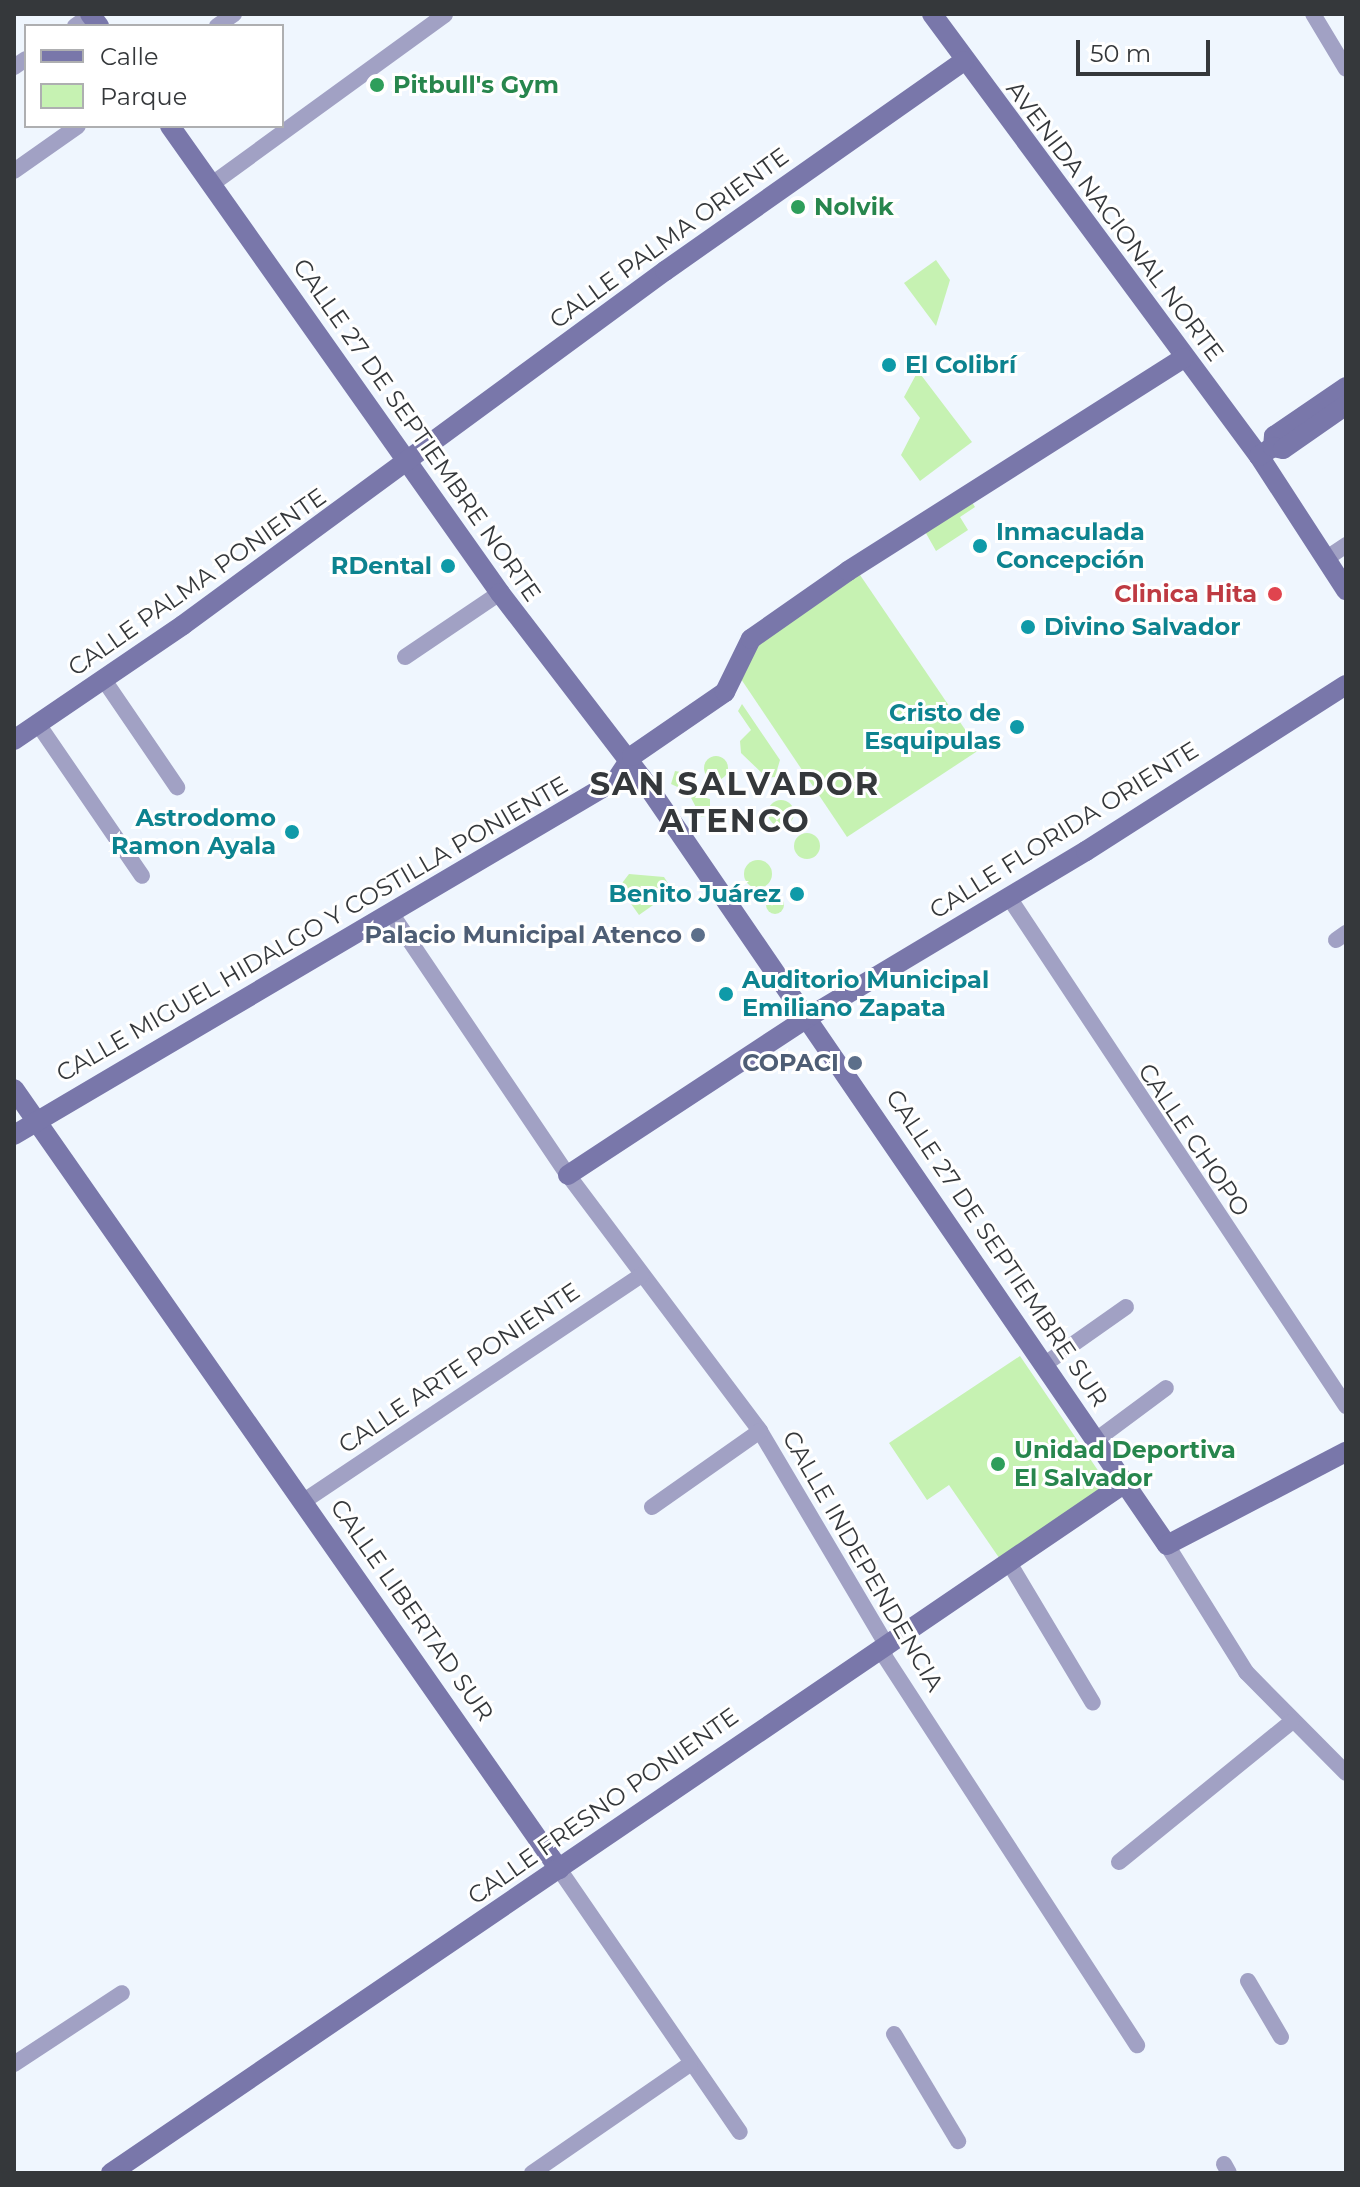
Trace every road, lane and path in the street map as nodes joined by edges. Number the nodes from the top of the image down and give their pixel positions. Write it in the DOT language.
graph roads {
  1 [pos="932,14"];
  2 [pos="1313,14"];
  3 [pos="445,15"];
  4 [pos="964,61"];
  5 [pos="1346,69"];
  6 [pos="75,128"];
  7 [pos="171,128"];
  8 [pos="14,171"];
  9 [pos="212,184"];
  10 [pos="1183,358"];
  11 [pos="1346,387"];
  12 [pos="1346,405"];
  13 [pos="1266,452"];
  14 [pos="409,464"];
  15 [pos="1346,545"];
  16 [pos="1327,558"];
  17 [pos="1346,590"];
  18 [pos="500,593"];
  19 [pos="405,657"];
  20 [pos="104,680"];
  21 [pos="1346,685"];
  22 [pos="38,724"];
  23 [pos="14,740"];
  24 [pos="627,761"];
  25 [pos="177,787"];
  26 [pos="142,876"];
  27 [pos="1008,896"];
  28 [pos="393,916"];
  29 [pos="809,1017"];
  30 [pos="14,1089"];
  31 [pos="36,1121"];
  32 [pos="14,1135"];
  33 [pos="568,1175"];
  34 [pos="641,1275"];
  35 [pos="1126,1307"];
  36 [pos="1045,1364"];
  37 [pos="1166,1388"];
  38 [pos="1346,1406"];
  39 [pos="760,1431"];
  40 [pos="1096,1440"];
  41 [pos="1346,1452"];
  42 [pos="1125,1483"];
  43 [pos="304,1501"];
  44 [pos="652,1507"];
  45 [pos="1167,1545"];
  46 [pos="1008,1561"];
  47 [pos="885,1647"];
  48 [pos="1093,1703"];
  49 [pos="1291,1722"];
  50 [pos="1346,1773"];
  51 [pos="1119,1862"];
  52 [pos="559,1869"];
  53 [pos="1248,1981"];
  54 [pos="122,1993"];
  55 [pos="894,2034"];
  56 [pos="1281,2037"];
  57 [pos="1137,2045"];
  58 [pos="14,2064"];
  59 [pos="690,2064"];
  60 [pos="740,2132"];
  61 [pos="958,2141"];
  62 [pos="111,2173"];
  63 [pos="532,2173"];
  1 -- 4 [label="street, AVENIDA NACIONAL NORTE"];
  2 -- 5 [label="street"];
  3 -- 9 [label="street"];
  4 -- 10 [label="street, AVENIDA NACIONAL NORTE"];
  4 -- 14 [label="street, CALLE PALMA ORIENTE"];
  6 -- 8 [label="street"];
  7 -- 9 [label="street, CALLE 27 DE SEPTIEMBRE NORTE"];
  9 -- 14 [label="street, CALLE 27 DE SEPTIEMBRE NORTE"];
  10 -- 13 [label="street, AVENIDA NACIONAL NORTE"];
  10 -- 24 [label="street, CALLE MIGUEL HIDALGO Y COSTILLA PONIENTE"];
  11 -- 13 [label="street"];
  12 -- 13 [label="street"];
  13 -- 16 [label="street, AVENIDA NACIONAL NORTE"];
  14 -- 18 [label="street, CALLE 27 DE SEPTIEMBRE NORTE"];
  14 -- 20 [label="street, CALLE PALMA PONIENTE"];
  15 -- 16 [label="street"];
  16 -- 17 [label="street, AVENIDA NACIONAL NORTE"];
  18 -- 19 [label="street"];
  18 -- 24 [label="street, CALLE 27 DE SEPTIEMBRE NORTE"];
  20 -- 22 [label="street, CALLE PALMA PONIENTE"];
  20 -- 25 [label="street"];
  21 -- 27 [label="street, CALLE FLORIDA ORIENTE"];
  22 -- 23 [label="street, CALLE PALMA PONIENTE"];
  22 -- 26 [label="street"];
  24 -- 28 [label="street, CALLE MIGUEL HIDALGO Y COSTILLA PONIENTE"];
  24 -- 29 [label="street, CALLE 27 DE SEPTIEMBRE NORTE"];
  27 -- 29 [label="street, CALLE FLORIDA ORIENTE"];
  27 -- 38 [label="street, CALLE CHOPO"];
  28 -- 31 [label="street, CALLE MIGUEL HIDALGO Y COSTILLA PONIENTE"];
  28 -- 33 [label="street, CALLE INDEPENDENCIA"];
  29 -- 33 [label="street, CALLE FLORIDA ORIENTE"];
  29 -- 36 [label="street, CALLE 27 DE SEPTIEMBRE SUR"];
  30 -- 31 [label="street, CALLE LIBERTAD SUR"];
  31 -- 32 [label="street, CALLE MIGUEL HIDALGO Y COSTILLA PONIENTE"];
  31 -- 43 [label="street, CALLE LIBERTAD SUR"];
  33 -- 34 [label="street, CALLE INDEPENDENCIA"];
  34 -- 39 [label="street, CALLE INDEPENDENCIA"];
  34 -- 43 [label="street, CALLE ARTE PONIENTE"];
  35 -- 36 [label="street"];
  36 -- 40 [label="street, CALLE 27 DE SEPTIEMBRE SUR"];
  37 -- 40 [label="street"];
  39 -- 44 [label="street"];
  39 -- 47 [label="street, CALLE INDEPENDENCIA"];
  40 -- 42 [label="street, CALLE 27 DE SEPTIEMBRE SUR"];
  41 -- 45 [label="street"];
  42 -- 45 [label="street, CALLE 27 DE SEPTIEMBRE SUR"];
  42 -- 46 [label="street, CALLE FRESNO PONIENTE"];
  43 -- 52 [label="street, CALLE LIBERTAD SUR"];
  45 -- 49 [label="street, CALLE 27 DE SEPTIEMBRE SUR"];
  46 -- 47 [label="street, CALLE FRESNO PONIENTE"];
  46 -- 48 [label="street"];
  47 -- 52 [label="street, CALLE FRESNO PONIENTE"];
  47 -- 57 [label="street, CALLE INDEPENDENCIA"];
  49 -- 50 [label="street, CALLE 27 DE SEPTIEMBRE SUR"];
  49 -- 51 [label="street"];
  52 -- 59 [label="street, CALLE LIBERTAD SUR"];
  52 -- 62 [label="street, CALLE FRESNO PONIENTE"];
  53 -- 56 [label="street"];
  54 -- 58 [label="street"];
  55 -- 61 [label="street"];
  59 -- 60 [label="street, CALLE LIBERTAD SUR"];
  59 -- 63 [label="street"];
}
